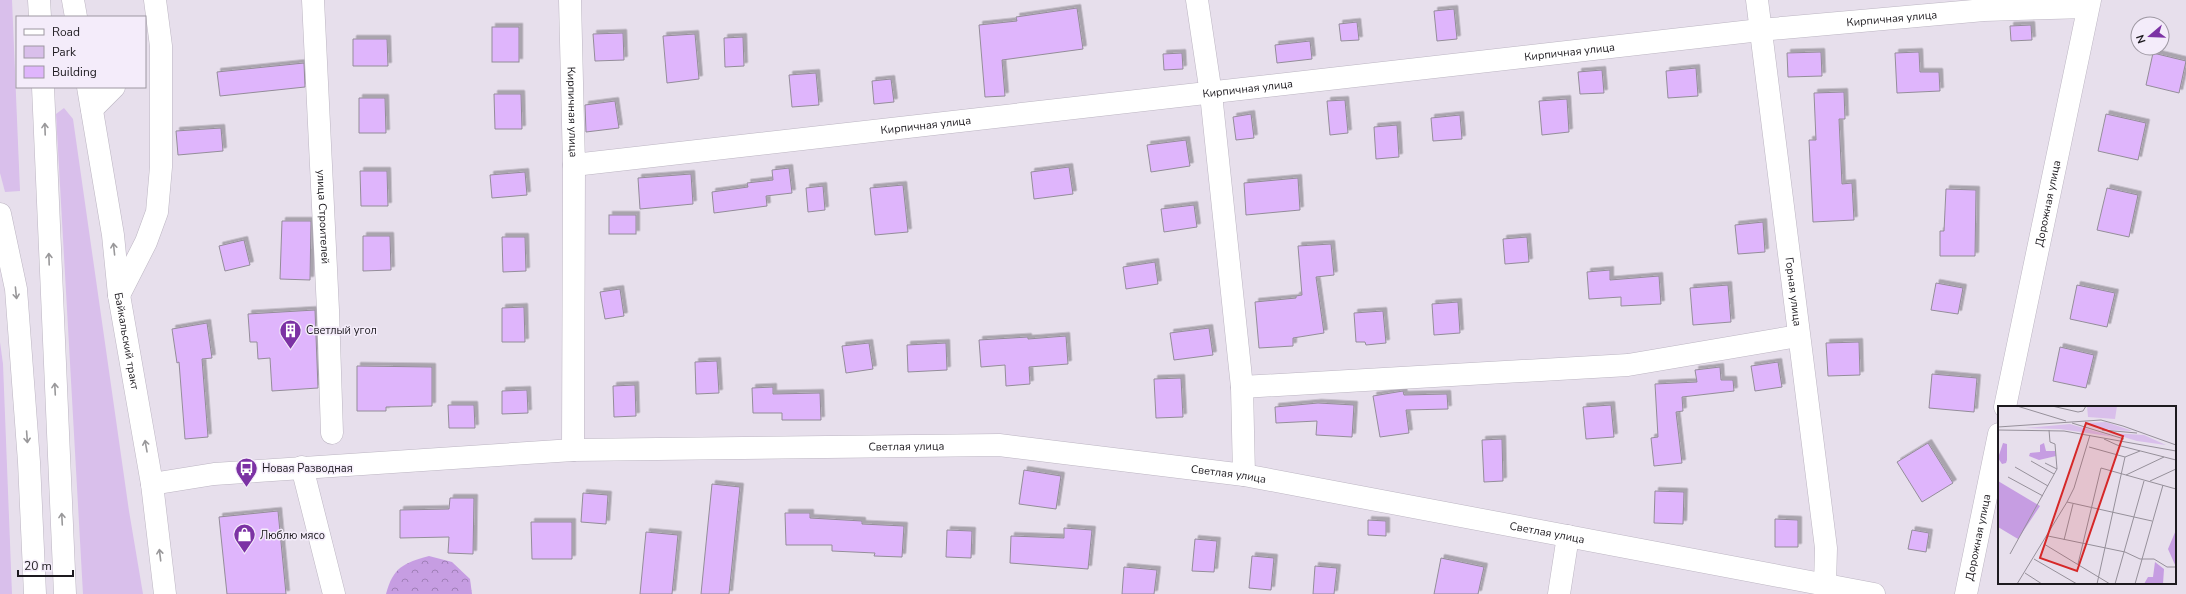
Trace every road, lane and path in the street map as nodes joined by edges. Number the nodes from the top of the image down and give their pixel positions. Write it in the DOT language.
graph roads {
  1 [pos="39,0"];
  2 [pos="73,0"];
  3 [pos="155,0"];
  4 [pos="313,0"];
  5 [pos="570,0"];
  6 [pos="1197,0"];
  7 [pos="1757,0"];
  8 [pos="2089,3"];
  9 [pos="40,16"];
  10 [pos="76,16"];
  11 [pos="1760,30"];
  12 [pos="153,52"];
  13 [pos="43,88"];
  14 [pos="88,88"];
  15 [pos="113,88"];
  16 [pos="1211,94"];
  17 [pos="92,109"];
  18 [pos="574,165"];
  19 [pos="0,214"];
  20 [pos="119,295"];
  21 [pos="1798,336"];
  22 [pos="1242,387"];
  23 [pos="2005,406"];
  24 [pos="332,433"];
  25 [pos="1998,439"];
  26 [pos="574,450"];
  27 [pos="302,467"];
  28 [pos="1244,475"];
  29 [pos="152,484"];
  30 [pos="1568,536"];
  31 [pos="1825,584"];
  32 [pos="35,594"];
  33 [pos="65,594"];
  34 [pos="165,594"];
  35 [pos="334,594"];
  36 [pos="1559,594"];
  37 [pos="1874,594"];
  38 [pos="1966,594"];
  1 -- 9 [label="street"];
  2 -- 10 [label="street"];
  3 -- 12 [label="street"];
  4 -- 24 [label="street, улица Строителей"];
  5 -- 18 [label="street, Кирпичная улица"];
  6 -- 16 [label="street"];
  7 -- 11 [label="street, Горная улица"];
  8 -- 11 [label="street, Кирпичная улица"];
  8 -- 23 [label="street, Дорожная улица"];
  11 -- 16 [label="street, Кирпичная улица"];
  11 -- 21 [label="street, Горная улица"];
  12 -- 20 [label="street"];
  33 -- 13 [label="street, one-way"];
  14 -- 17 [label="street, Байкальский тракт"];
  15 -- 17 [label="street"];
  16 -- 18 [label="street, Кирпичная улица"];
  16 -- 22 [label="street"];
  20 -- 17 [label="street, Байкальский тракт, one-way"];
  18 -- 26 [label="street"];
  19 -- 32 [label="street, one-way"];
  29 -- 20 [label="street, Байкальский тракт, one-way"];
  21 -- 22 [label="street"];
  21 -- 31 [label="street, Горная улица"];
  22 -- 28 [label="street"];
  25 -- 38 [label="street, Дорожная улица"];
  26 -- 27 [label="street, Светлая улица"];
  26 -- 28 [label="street, Светлая улица"];
  27 -- 29 [label="street, Светлая улица"];
  27 -- 35 [label="street"];
  28 -- 30 [label="street, Светлая улица"];
  34 -- 29 [label="street, Байкальский тракт, one-way"];
  30 -- 31 [label="street, Светлая улица"];
  30 -- 36 [label="street"];
  31 -- 37 [label="street, Светлая улица"];
}
